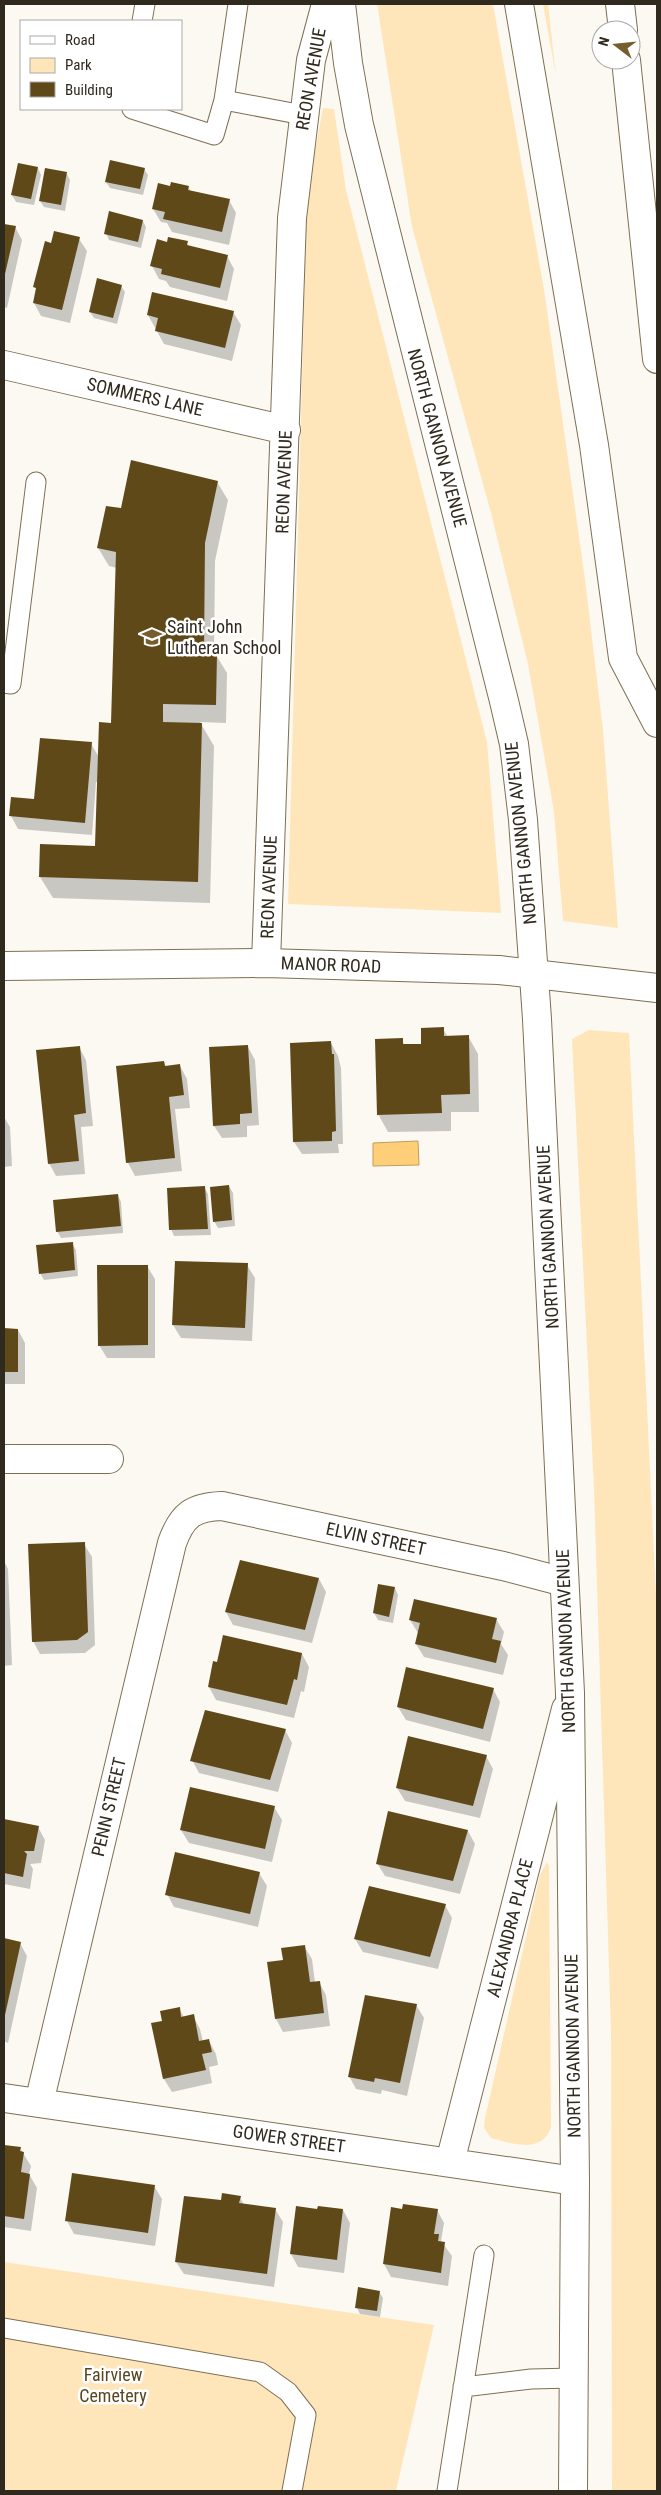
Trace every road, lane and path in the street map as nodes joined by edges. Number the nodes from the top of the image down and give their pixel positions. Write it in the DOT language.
graph roads {
  1 [pos="145,4"];
  2 [pos="238,4"];
  3 [pos="326,4"];
  4 [pos="341,4"];
  5 [pos="520,4"];
  6 [pos="620,4"];
  7 [pos="142,20"];
  8 [pos="622,20"];
  9 [pos="627,70"];
  10 [pos="224,100"];
  11 [pos="135,110"];
  12 [pos="303,115"];
  13 [pos="657,359"];
  14 [pos="4,365"];
  15 [pos="286,430"];
  16 [pos="36,482"];
  17 [pos="4,683"];
  18 [pos="657,723"];
  19 [pos="266,963"];
  20 [pos="4,966"];
  21 [pos="533,973"];
  22 [pos="657,988"];
  23 [pos="4,1459"];
  24 [pos="109,1459"];
  25 [pos="188,1514"];
  26 [pos="564,1582"];
  27 [pos="570,1693"];
  28 [pos="4,2098"];
  29 [pos="39,2103"];
  30 [pos="450,2162"];
  31 [pos="575,2181"];
  32 [pos="484,2255"];
  33 [pos="4,2328"];
  34 [pos="574,2378"];
  35 [pos="463,2387"];
  36 [pos="292,2491"];
  37 [pos="447,2491"];
  38 [pos="573,2491"];
  1 -- 7 [label="lane"];
  2 -- 10 [label="lane"];
  3 -- 12 [label="main road, REON AVENUE"];
  4 -- 21 [label="main road, NORTH GANNON AVENUE"];
  5 -- 18 [label="main road"];
  6 -- 8 [label="main road"];
  9 -- 13 [label="main road"];
  10 -- 11 [label="lane"];
  10 -- 12 [label="lane"];
  12 -- 15 [label="main road, REON AVENUE"];
  14 -- 15 [label="main road, SOMMERS LANE"];
  15 -- 19 [label="main road, REON AVENUE"];
  16 -- 17 [label="lane"];
  19 -- 20 [label="main road, MANOR ROAD"];
  19 -- 21 [label="main road, MANOR ROAD"];
  21 -- 22 [label="main road, MANOR ROAD"];
  21 -- 26 [label="main road, NORTH GANNON AVENUE"];
  23 -- 24 [label="main road"];
  25 -- 26 [label="main road, ELVIN STREET"];
  25 -- 29 [label="main road, PENN STREET"];
  26 -- 27 [label="main road, NORTH GANNON AVENUE"];
  27 -- 30 [label="main road, ALEXANDRA PLACE"];
  27 -- 31 [label="main road, NORTH GANNON AVENUE"];
  28 -- 29 [label="main road, GOWER STREET"];
  29 -- 30 [label="main road, GOWER STREET"];
  30 -- 31 [label="main road, GOWER STREET"];
  31 -- 34 [label="main road, NORTH GANNON AVENUE"];
  32 -- 35 [label="lane"];
  33 -- 36 [label="lane"];
  34 -- 35 [label="lane"];
  34 -- 38 [label="main road, NORTH GANNON AVENUE"];
  35 -- 37 [label="lane"];
}
